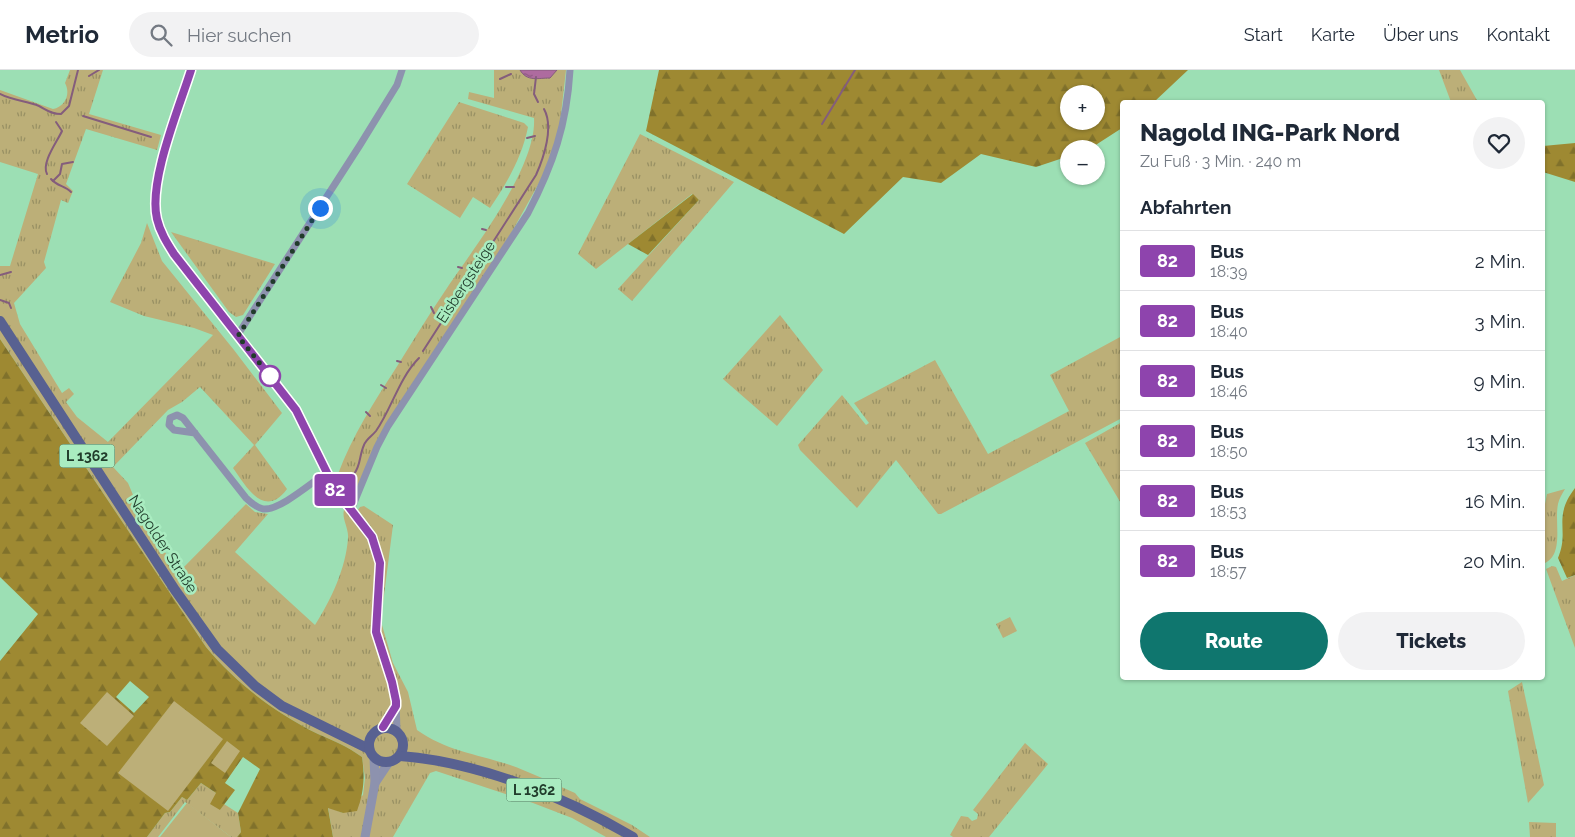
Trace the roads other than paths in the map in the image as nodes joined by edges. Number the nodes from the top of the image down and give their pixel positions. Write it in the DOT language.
graph roads {
  1 [pos="191,70"];
  2 [pos="402,70"];
  3 [pos="570,70"];
  4 [pos="0,321"];
  5 [pos="238,336"];
  6 [pos="195,433"];
  7 [pos="326,473"];
  8 [pos="351,510"];
  9 [pos="396,706"];
  10 [pos="383,727"];
  11 [pos="397,731"];
  12 [pos="372,734"];
  13 [pos="346,735"];
  14 [pos="404,742"];
  15 [pos="372,753"];
  16 [pos="400,756"];
  17 [pos="428,758"];
  18 [pos="389,762"];
  19 [pos="374,783"];
  20 [pos="365,837"];
  21 [pos="633,837"];
  1 -- 5 [label="street"];
  2 -- 5 [label="street"];
  3 -- 8 [label="street, Eisbergsteige"];
  4 -- 13 [label="main road, Nagolder Straße / L 1362"];
  5 -- 7 [label="street"];
  6 -- 7 [label="street"];
  7 -- 8 [label="street"];
  8 -- 9 [label="street"];
  9 -- 10 [label="street"];
  9 -- 11 [label="street"];
  10 -- 11 [label="main road"];
  10 -- 12 [label="main road"];
  11 -- 14 [label="main road"];
  12 -- 13 [label="main road, Nagolder Straße / L 1362"];
  12 -- 15 [label="main road"];
  13 -- 15 [label="main road, Nagolder Straße / L 1362"];
  14 -- 16 [label="main road"];
  14 -- 17 [label="main road, L 1362"];
  15 -- 18 [label="main road"];
  15 -- 19 [label="street"];
  16 -- 17 [label="main road, L 1362"];
  16 -- 18 [label="main road"];
  17 -- 21 [label="main road, L 1362"];
  18 -- 19 [label="street"];
  19 -- 20 [label="street"];
}
